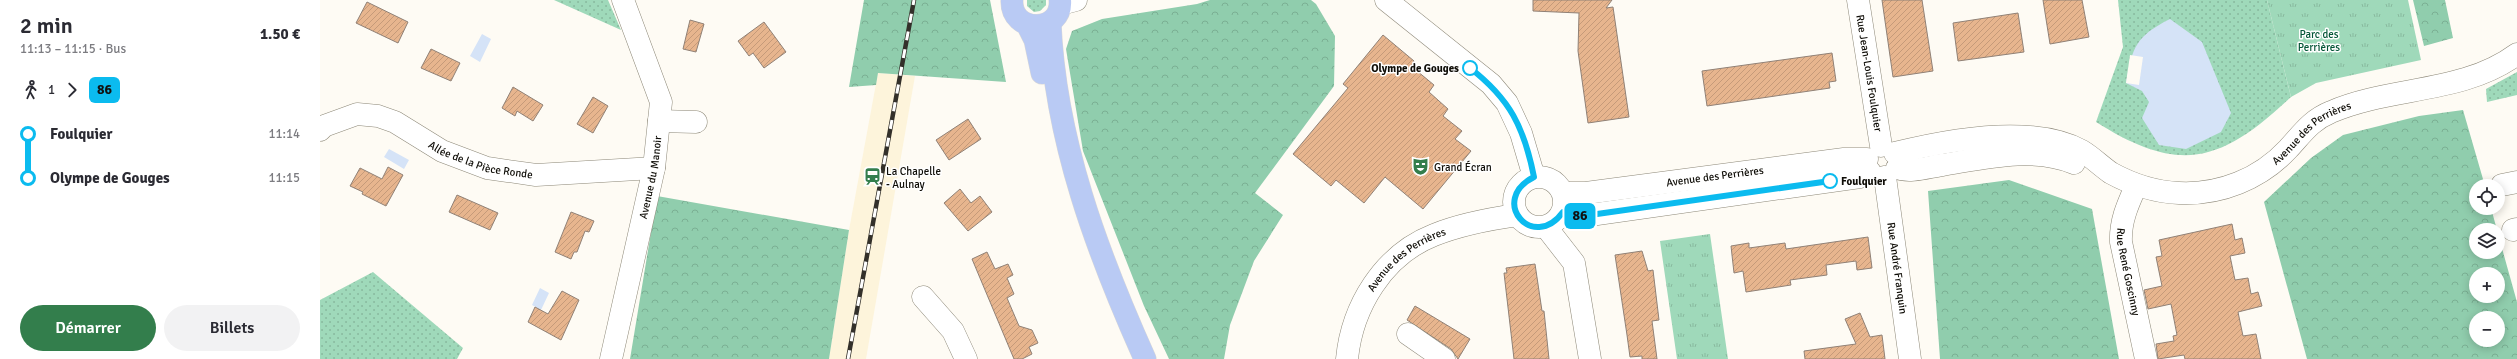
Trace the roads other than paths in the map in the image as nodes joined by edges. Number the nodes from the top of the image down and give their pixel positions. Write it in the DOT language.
graph roads {
  1 [pos="623,0"];
  2 [pos="1386,0"];
  3 [pos="1858,0"];
  4 [pos="1009,2"];
  5 [pos="1062,7"];
  6 [pos="1028,26"];
  7 [pos="2517,54"];
  8 [pos="659,121"];
  9 [pos="696,122"];
  10 [pos="320,130"];
  11 [pos="1882,163"];
  12 [pos="654,168"];
  13 [pos="1534,177"];
  14 [pos="2136,186"];
  15 [pos="1563,203"];
  16 [pos="1517,215"];
  17 [pos="1546,227"];
  18 [pos="1117,296"];
  19 [pos="923,297"];
  20 [pos="1408,334"];
  21 [pos="612,359"];
  22 [pos="966,359"];
  23 [pos="1145,359"];
  24 [pos="1347,359"];
  25 [pos="1444,359"];
  26 [pos="1590,359"];
  27 [pos="1910,359"];
  28 [pos="2146,359"];
  1 -- 8 [label="street, Avenue du Manoir"];
  2 -- 13 [label="street"];
  3 -- 11 [label="street, Rue Jean-Louis Foulquier"];
  4 -- 6 [label="main road"];
  5 -- 6 [label="main road"];
  5 -- 18 [label="main road"];
  6 -- 18 [label="main road"];
  7 -- 14 [label="street, Avenue des Perrières"];
  8 -- 9 [label="street"];
  8 -- 12 [label="street, Avenue du Manoir"];
  10 -- 12 [label="street, Allée de la Pièce Ronde"];
  11 -- 14 [label="street, Avenue des Perrières"];
  11 -- 15 [label="street, Avenue des Perrières"];
  11 -- 27 [label="street, Rue André Franquin"];
  12 -- 21 [label="street, Avenue du Manoir"];
  13 -- 15 [label="street"];
  13 -- 16 [label="street"];
  14 -- 28 [label="street, Rue René Goscinny"];
  15 -- 17 [label="street"];
  16 -- 17 [label="street"];
  16 -- 24 [label="street, Avenue des Perrières"];
  17 -- 26 [label="street"];
  18 -- 23 [label="main road"];
  19 -- 22 [label="street"];
  20 -- 25 [label="street"];
}
